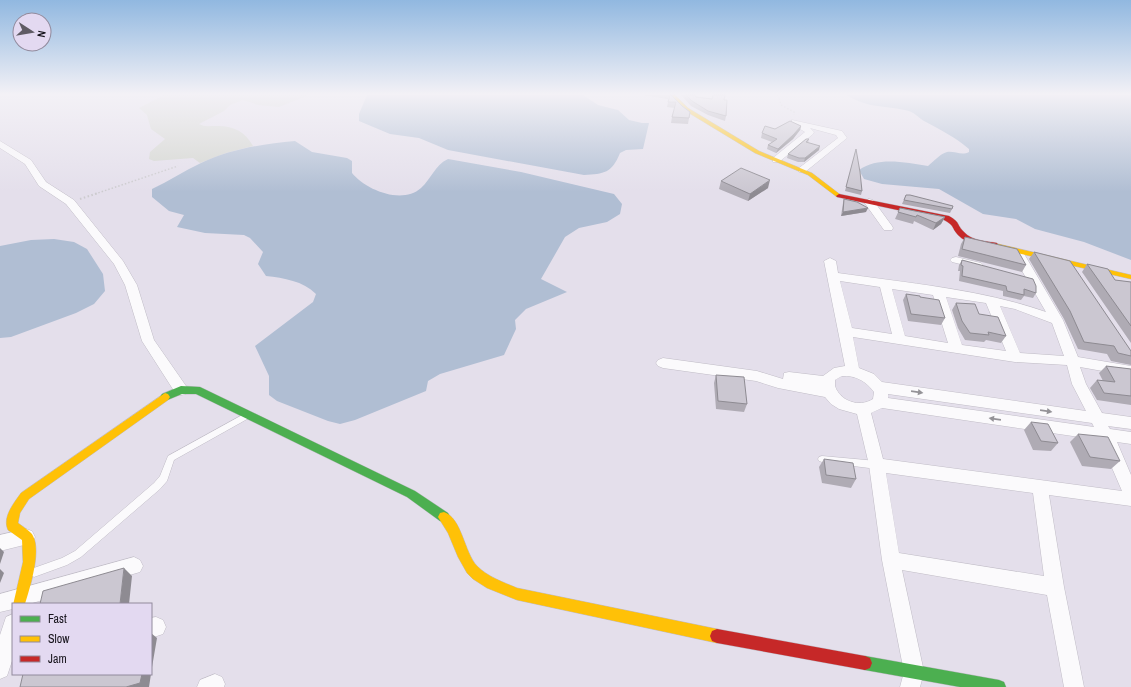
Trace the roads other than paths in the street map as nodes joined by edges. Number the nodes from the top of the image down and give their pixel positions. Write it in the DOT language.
graph roads {
  1 [pos="718,127"];
  2 [pos="803,127"];
  3 [pos="815,127"];
  4 [pos="0,144"];
  5 [pos="776,160"];
  6 [pos="802,170"];
  7 [pos="869,202"];
  8 [pos="888,228"];
  9 [pos="1017,251"];
  10 [pos="956,260"];
  11 [pos="830,261"];
  12 [pos="1069,264"];
  13 [pos="987,268"];
  14 [pos="834,276"];
  15 [pos="1018,276"];
  16 [pos="1078,277"];
  17 [pos="1127,277"];
  18 [pos="1033,280"];
  19 [pos="885,283"];
  20 [pos="1131,287"];
  21 [pos="938,291"];
  22 [pos="991,300"];
  23 [pos="1057,320"];
  24 [pos="846,332"];
  25 [pos="900,340"];
  26 [pos="957,349"];
  27 [pos="1015,357"];
  28 [pos="1073,361"];
  29 [pos="663,363"];
  30 [pos="1131,370"];
  31 [pos="853,371"];
  32 [pos="828,387"];
  33 [pos="878,387"];
  34 [pos="181,390"];
  35 [pos="880,402"];
  36 [pos="863,410"];
  37 [pos="249,415"];
  38 [pos="1097,419"];
  39 [pos="1131,423"];
  40 [pos="1106,435"];
  41 [pos="1131,438"];
  42 [pos="822,459"];
  43 [pos="878,465"];
  44 [pos="1040,487"];
  45 [pos="1131,493"];
  46 [pos="1131,499"];
  47 [pos="26,536"];
  48 [pos="0,543"];
  49 [pos="891,560"];
  50 [pos="134,566"];
  51 [pos="26,575"];
  52 [pos="1055,587"];
  53 [pos="20,600"];
  54 [pos="0,603"];
  55 [pos="12,627"];
  56 [pos="0,669"];
  57 [pos="12,669"];
  58 [pos="0,673"];
  59 [pos="912,679"];
  60 [pos="999,687"];
  61 [pos="1074,687"];
  1 -- 5 [label="street"];
  2 -- 5 [label="street"];
  3 -- 6 [label="street"];
  4 -- 34 [label="street"];
  5 -- 6 [label="street"];
  6 -- 7 [label="street"];
  7 -- 8 [label="street"];
  7 -- 9 [label="street"];
  9 -- 12 [label="street"];
  9 -- 18 [label="street"];
  10 -- 13 [label="street"];
  11 -- 14 [label="street"];
  12 -- 16 [label="street"];
  12 -- 17 [label="street"];
  14 -- 19 [label="street"];
  14 -- 24 [label="street"];
  15 -- 18 [label="street"];
  17 -- 20 [label="street"];
  18 -- 23 [label="street"];
  19 -- 21 [label="street"];
  19 -- 25 [label="street"];
  21 -- 22 [label="street"];
  21 -- 26 [label="street"];
  22 -- 23 [label="street"];
  22 -- 27 [label="street"];
  23 -- 28 [label="street"];
  24 -- 25 [label="street"];
  24 -- 31 [label="street"];
  25 -- 26 [label="street"];
  26 -- 27 [label="street"];
  27 -- 28 [label="street"];
  28 -- 30 [label="street"];
  28 -- 38 [label="street"];
  29 -- 32 [label="street"];
  31 -- 32 [label="street"];
  31 -- 33 [label="street"];
  32 -- 36 [label="street"];
  33 -- 35 [label="street"];
  33 -- 38 [label="street, one-way"];
  34 -- 37 [label="street"];
  34 -- 47 [label="street"];
  35 -- 36 [label="street"];
  40 -- 35 [label="street, one-way"];
  36 -- 43 [label="street"];
  37 -- 51 [label="lane"];
  37 -- 59 [label="street"];
  38 -- 39 [label="street"];
  38 -- 40 [label="street"];
  40 -- 41 [label="street"];
  40 -- 45 [label="street"];
  42 -- 43 [label="lane"];
  43 -- 44 [label="street"];
  43 -- 49 [label="street"];
  44 -- 46 [label="street"];
  44 -- 52 [label="street"];
  47 -- 48 [label="street"];
  47 -- 51 [label="street"];
  49 -- 52 [label="street"];
  49 -- 59 [label="street"];
  50 -- 53 [label="street"];
  51 -- 53 [label="street"];
  52 -- 61 [label="street"];
  53 -- 54 [label="street"];
  55 -- 56 [label="street"];
  57 -- 58 [label="street"];
  59 -- 60 [label="street"];
}
